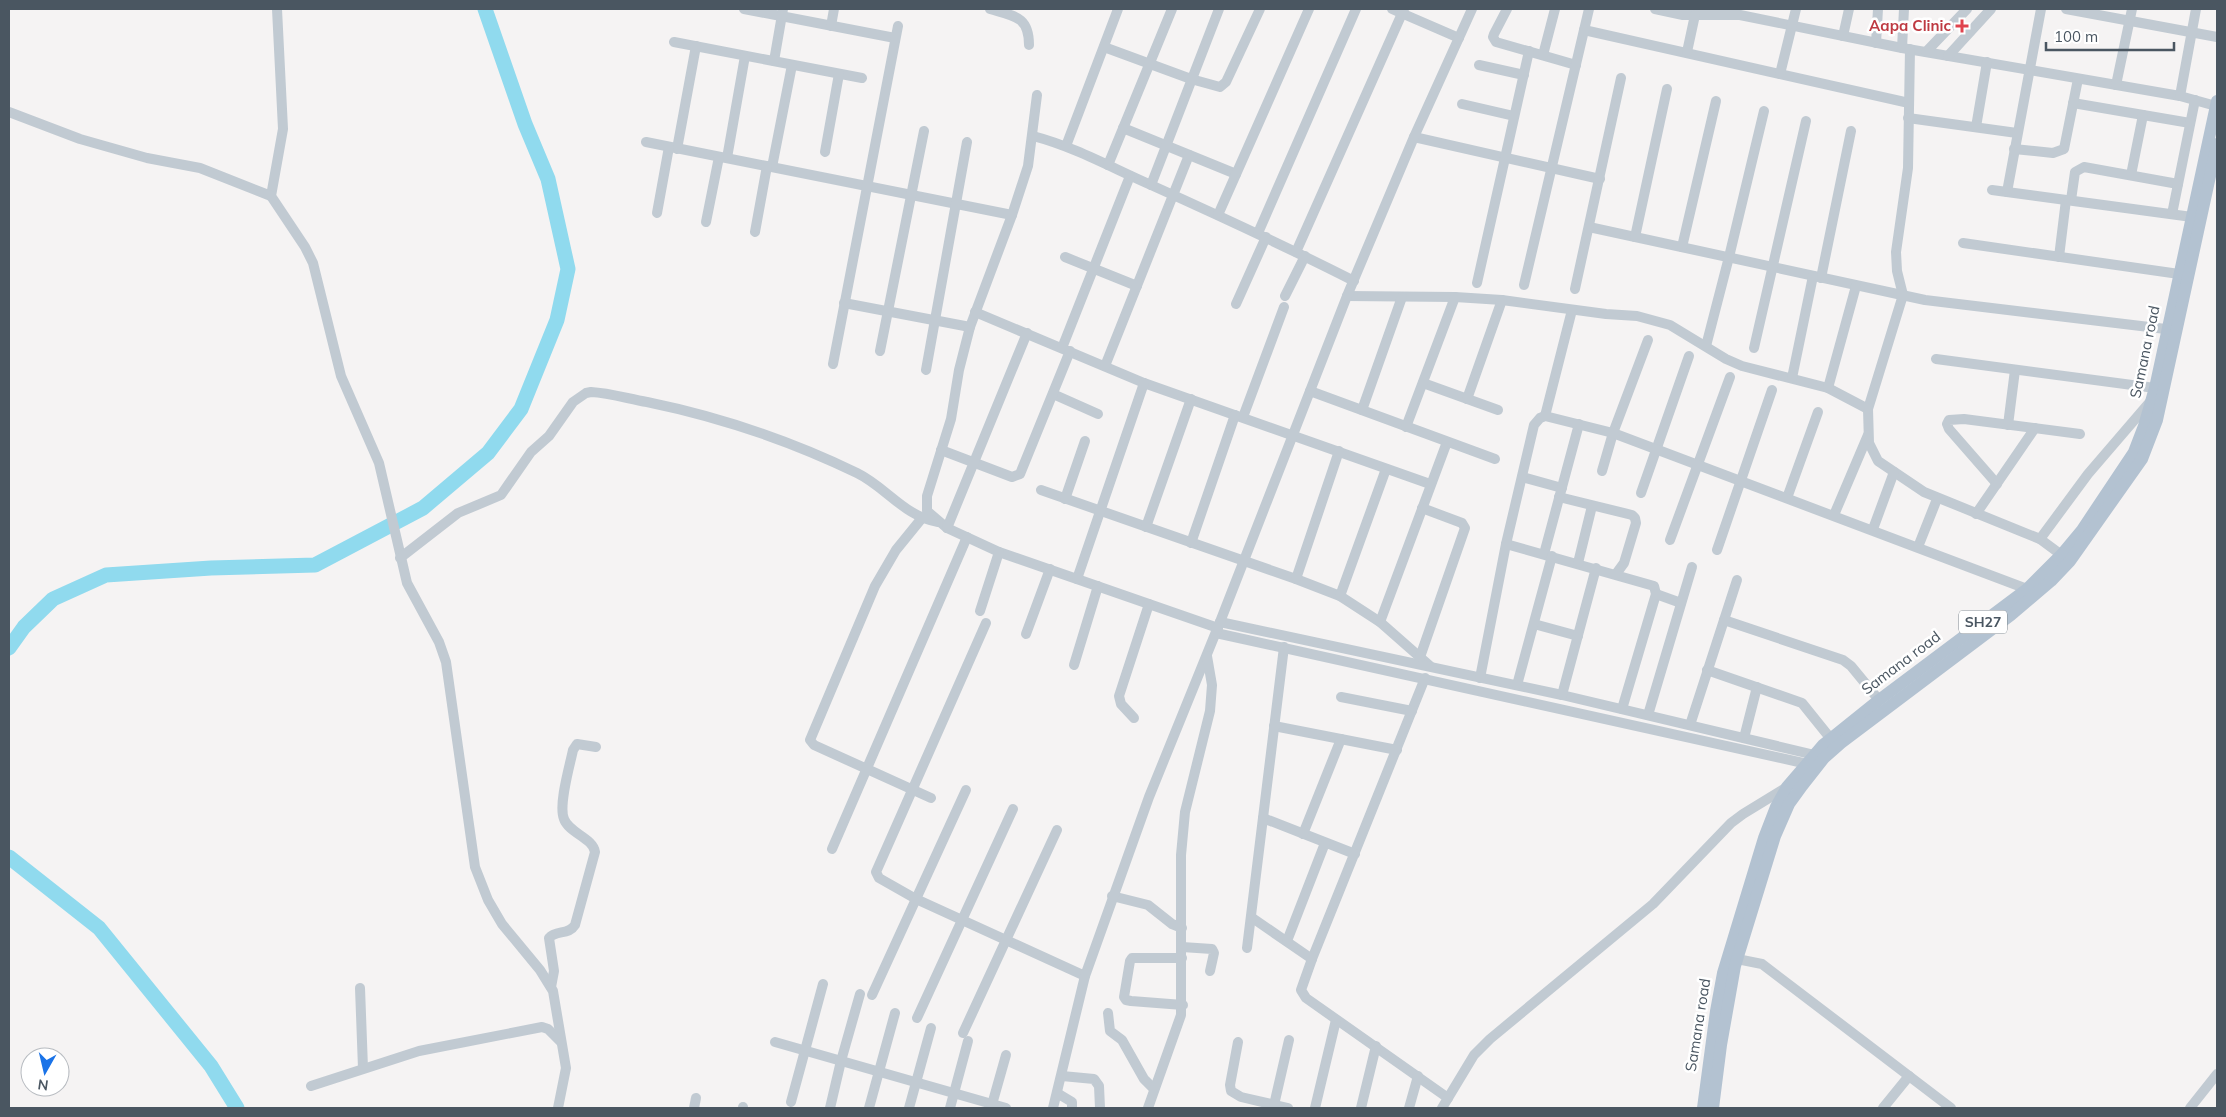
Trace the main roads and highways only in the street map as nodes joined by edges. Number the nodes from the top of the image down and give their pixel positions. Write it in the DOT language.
graph roads {
  1 [pos="2216,103"];
  2 [pos="2217,144"];
  3 [pos="2172,330"];
  4 [pos="2066,557"];
  5 [pos="1833,743"];
  6 [pos="1816,761"];
  7 [pos="1703,1108"];
  8 [pos="1713,1108"];
  1 -- 3 [label="main road, Samana road / SH27"];
  2 -- 3 [label="main road, Samana road / SH27"];
  3 -- 4 [label="main road, Samana road / SH27"];
  3 -- 4 [label="main road, Samana road / SH27"];
  4 -- 5 [label="main road, Samana road / SH27"];
  4 -- 5 [label="main road, Samana road / SH27"];
  5 -- 6 [label="main road, Samana road / SH27"];
  6 -- 7 [label="main road, Samana road / SH27"];
  6 -- 8 [label="main road, Samana road / SH27"];
}
